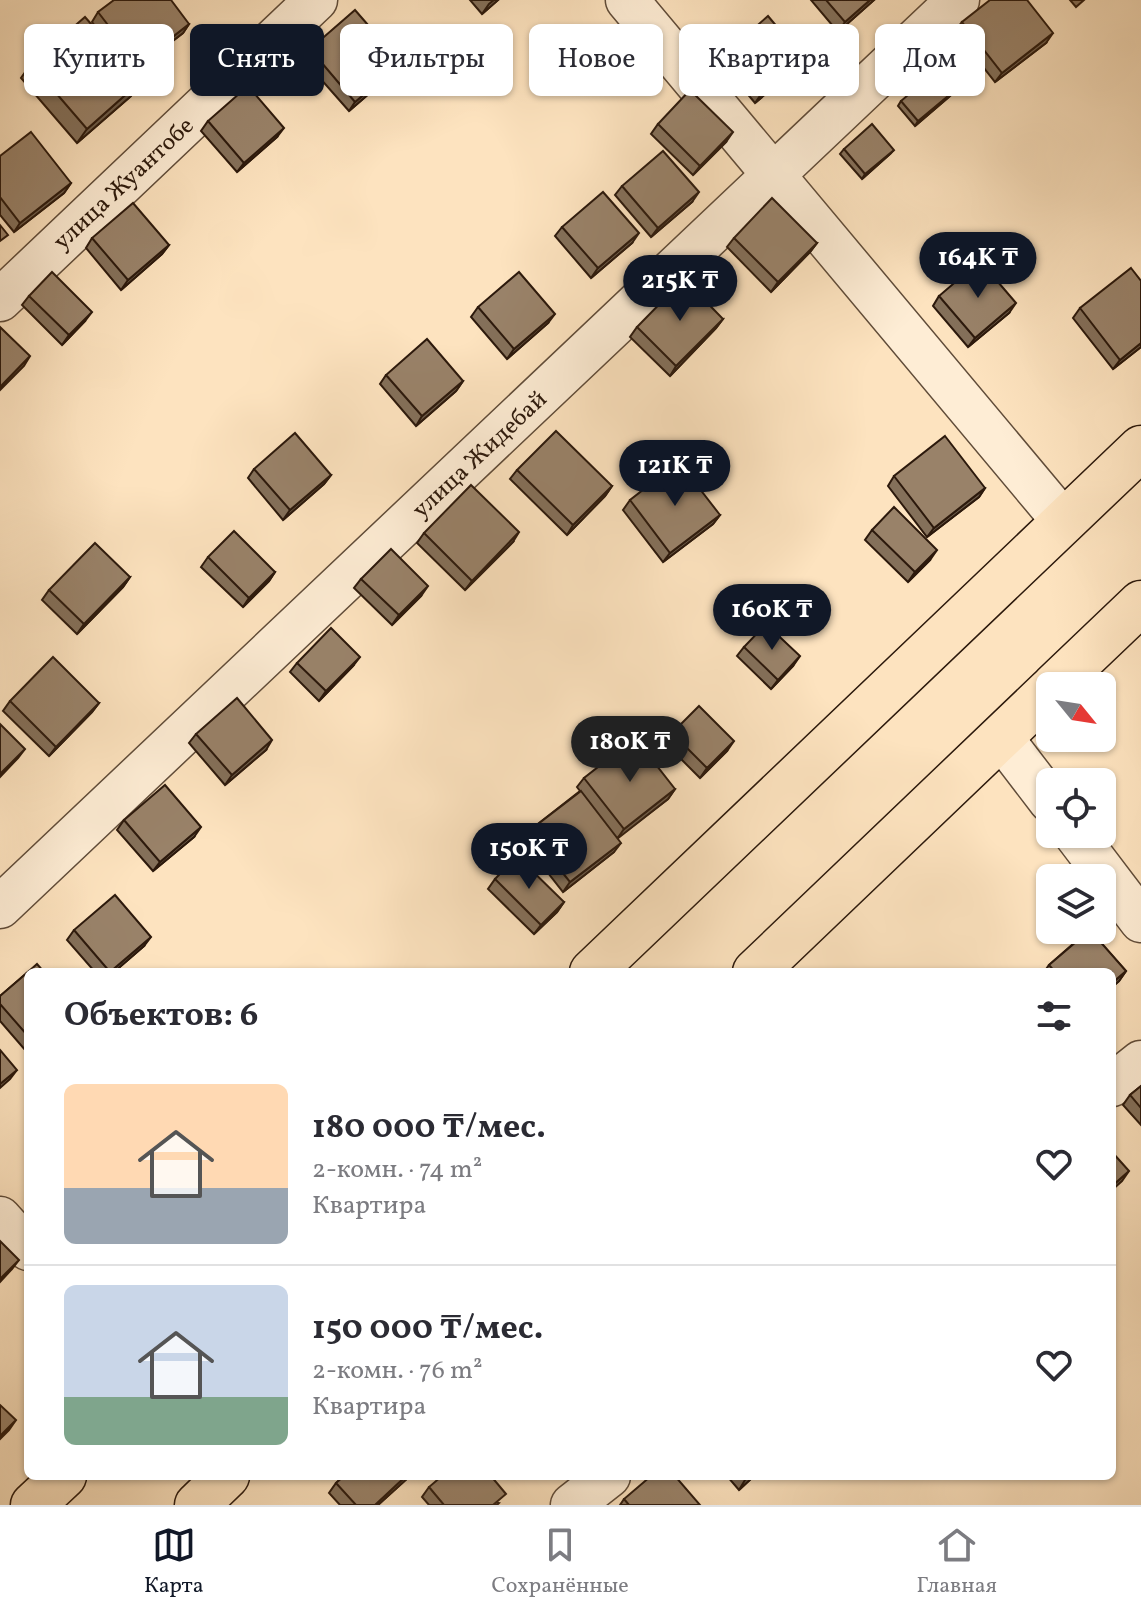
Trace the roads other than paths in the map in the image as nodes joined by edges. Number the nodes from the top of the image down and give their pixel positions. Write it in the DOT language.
graph roads {
  1 [pos="316,0"];
  2 [pos="627,0"];
  3 [pos="958,0"];
  4 [pos="774,175"];
  5 [pos="0,300"];
  6 [pos="1141,448"];
  7 [pos="1064,522"];
  8 [pos="1141,603"];
  9 [pos="1069,672"];
  10 [pos="1036,703"];
  11 [pos="1001,737"];
  12 [pos="1036,783"];
  13 [pos="1086,848"];
  14 [pos="0,907"];
  15 [pos="1141,921"];
  16 [pos="596,968"];
  17 [pos="759,968"];
  18 [pos="1141,1062"];
  19 [pos="1116,1082"];
  20 [pos="0,1218"];
  21 [pos="24,1245"];
  22 [pos="60,1480"];
  23 [pos="223,1480"];
  24 [pos="604,1480"];
  25 [pos="33,1505"];
  26 [pos="197,1505"];
  27 [pos="572,1505"];
  1 -- 5 [label="street, улица Жуантобе"];
  2 -- 4 [label="street"];
  3 -- 4 [label="street, улица Жидебай"];
  4 -- 7 [label="street"];
  4 -- 14 [label="street, улица Жидебай"];
  6 -- 7 [label="main road"];
  7 -- 16 [label="main road"];
  8 -- 9 [label="main road"];
  10 -- 11 [label="main road"];
  11 -- 12 [label="street"];
  11 -- 17 [label="main road"];
  13 -- 15 [label="street"];
  18 -- 19 [label="street"];
  20 -- 21 [label="street"];
  22 -- 25 [label="main road"];
  23 -- 26 [label="main road"];
  24 -- 27 [label="street"];
}
